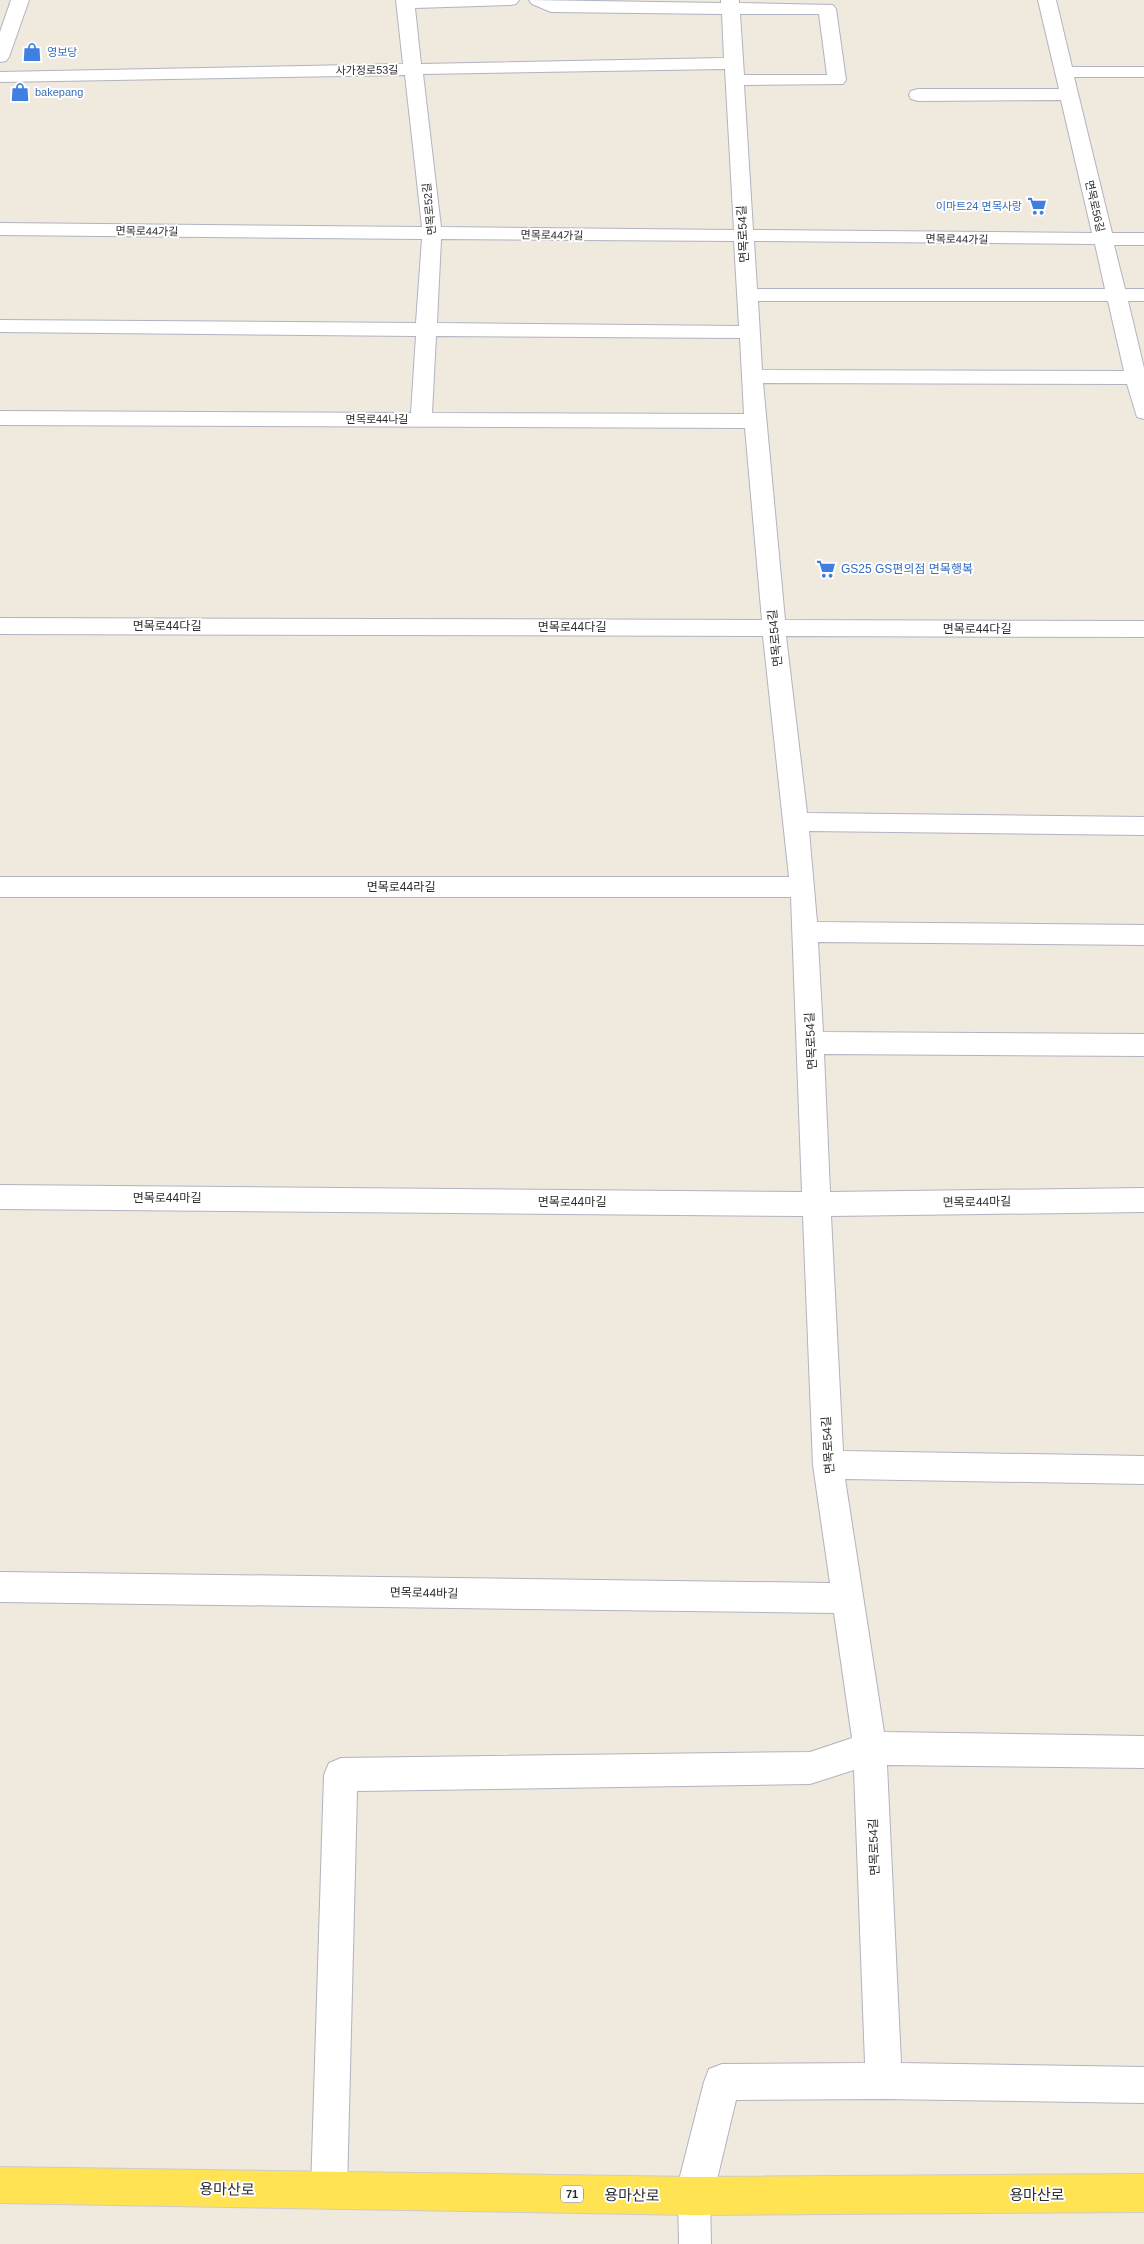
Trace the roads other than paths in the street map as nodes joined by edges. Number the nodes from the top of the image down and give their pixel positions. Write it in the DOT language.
graph roads {
  1 [pos="20,0"];
  2 [pos="510,0"];
  3 [pos="538,0"];
  4 [pos="1047,0"];
  5 [pos="405,2"];
  6 [pos="730,4"];
  7 [pos="0,57"];
  8 [pos="413,69"];
  9 [pos="734,72"];
  10 [pos="1064,72"];
  11 [pos="1144,72"];
  12 [pos="0,77"];
  13 [pos="1069,94"];
  14 [pos="918,95"];
  15 [pos="0,229"];
  16 [pos="432,234"];
  17 [pos="744,236"];
  18 [pos="1104,240"];
  19 [pos="1144,240"];
  20 [pos="747,295"];
  21 [pos="1116,295"];
  22 [pos="1144,295"];
  23 [pos="0,326"];
  24 [pos="426,328"];
  25 [pos="750,332"];
  26 [pos="752,376"];
  27 [pos="1140,378"];
  28 [pos="1144,412"];
  29 [pos="0,418"];
  30 [pos="421,420"];
  31 [pos="755,421"];
  32 [pos="0,626"];
  33 [pos="774,628"];
  34 [pos="1144,629"];
  35 [pos="795,822"];
  36 [pos="1144,826"];
  37 [pos="0,887"];
  38 [pos="803,887"];
  39 [pos="804,932"];
  40 [pos="1144,935"];
  41 [pos="811,1043"];
  42 [pos="1144,1045"];
  43 [pos="0,1197"];
  44 [pos="1144,1200"];
  45 [pos="816,1204"];
  46 [pos="828,1465"];
  47 [pos="1144,1470"];
  48 [pos="0,1587"];
  49 [pos="847,1598"];
  50 [pos="870,1748"];
  51 [pos="1144,1752"];
  52 [pos="884,2081"];
  53 [pos="1144,2085"];
  54 [pos="0,2185"];
  55 [pos="329,2190"];
  56 [pos="1144,2193"];
  57 [pos="694,2196"];
  58 [pos="695,2244"];
  1 -- 7 [label="street"];
  2 -- 5 [label="street"];
  3 -- 6 [label="street"];
  4 -- 10 [label="street, 면목로56길"];
  5 -- 8 [label="street, 면목로52길"];
  6 -- 9 [label="street, 면목로54길"];
  6 -- 9 [label="street, 사가정로53길"];
  8 -- 9 [label="street, 사가정로53길"];
  8 -- 12 [label="street, 사가정로53길"];
  8 -- 16 [label="street, 면목로52길"];
  9 -- 17 [label="street, 면목로54길"];
  10 -- 11 [label="street"];
  10 -- 13 [label="street, 면목로56길"];
  13 -- 14 [label="street"];
  13 -- 18 [label="street, 면목로56길"];
  15 -- 16 [label="street, 면목로44가길"];
  16 -- 17 [label="street, 면목로44가길"];
  16 -- 24 [label="street, 면목로52길"];
  17 -- 18 [label="street, 면목로44가길"];
  17 -- 20 [label="street, 면목로54길"];
  18 -- 19 [label="street, 면목로44가길"];
  18 -- 21 [label="street, 면목로56길"];
  20 -- 21 [label="street"];
  20 -- 25 [label="street, 면목로54길"];
  21 -- 22 [label="street"];
  21 -- 27 [label="street, 면목로56길"];
  23 -- 24 [label="street"];
  24 -- 25 [label="street"];
  24 -- 30 [label="street, 면목로52길"];
  25 -- 26 [label="street, 면목로54길"];
  26 -- 27 [label="street"];
  26 -- 31 [label="street, 면목로54길"];
  27 -- 28 [label="street, 면목로56길"];
  29 -- 30 [label="street, 면목로44나길"];
  30 -- 31 [label="street, 면목로44나길"];
  31 -- 33 [label="street, 면목로54길"];
  32 -- 33 [label="street, 면목로44다길"];
  33 -- 34 [label="street, 면목로44다길"];
  33 -- 35 [label="street, 면목로54길"];
  35 -- 36 [label="street"];
  35 -- 38 [label="street, 면목로54길"];
  37 -- 38 [label="street, 면목로44라길"];
  38 -- 39 [label="street, 면목로54길"];
  39 -- 40 [label="street"];
  39 -- 41 [label="street, 면목로54길"];
  41 -- 42 [label="street"];
  41 -- 45 [label="street, 면목로54길"];
  43 -- 45 [label="street, 면목로44마길"];
  44 -- 45 [label="street, 면목로44마길"];
  45 -- 46 [label="street, 면목로54길"];
  46 -- 47 [label="street"];
  46 -- 49 [label="street, 면목로54길"];
  48 -- 49 [label="street, 면목로44바길"];
  49 -- 50 [label="street, 면목로54길"];
  50 -- 51 [label="street"];
  50 -- 52 [label="street, 면목로54길"];
  50 -- 55 [label="street"];
  52 -- 53 [label="street"];
  52 -- 57 [label="street"];
  54 -- 55 [label="main road, 용마산로 / 71"];
  55 -- 57 [label="main road, 용마산로 / 71"];
  56 -- 57 [label="main road, 용마산로 / 71"];
  57 -- 58 [label="lane"];
}
